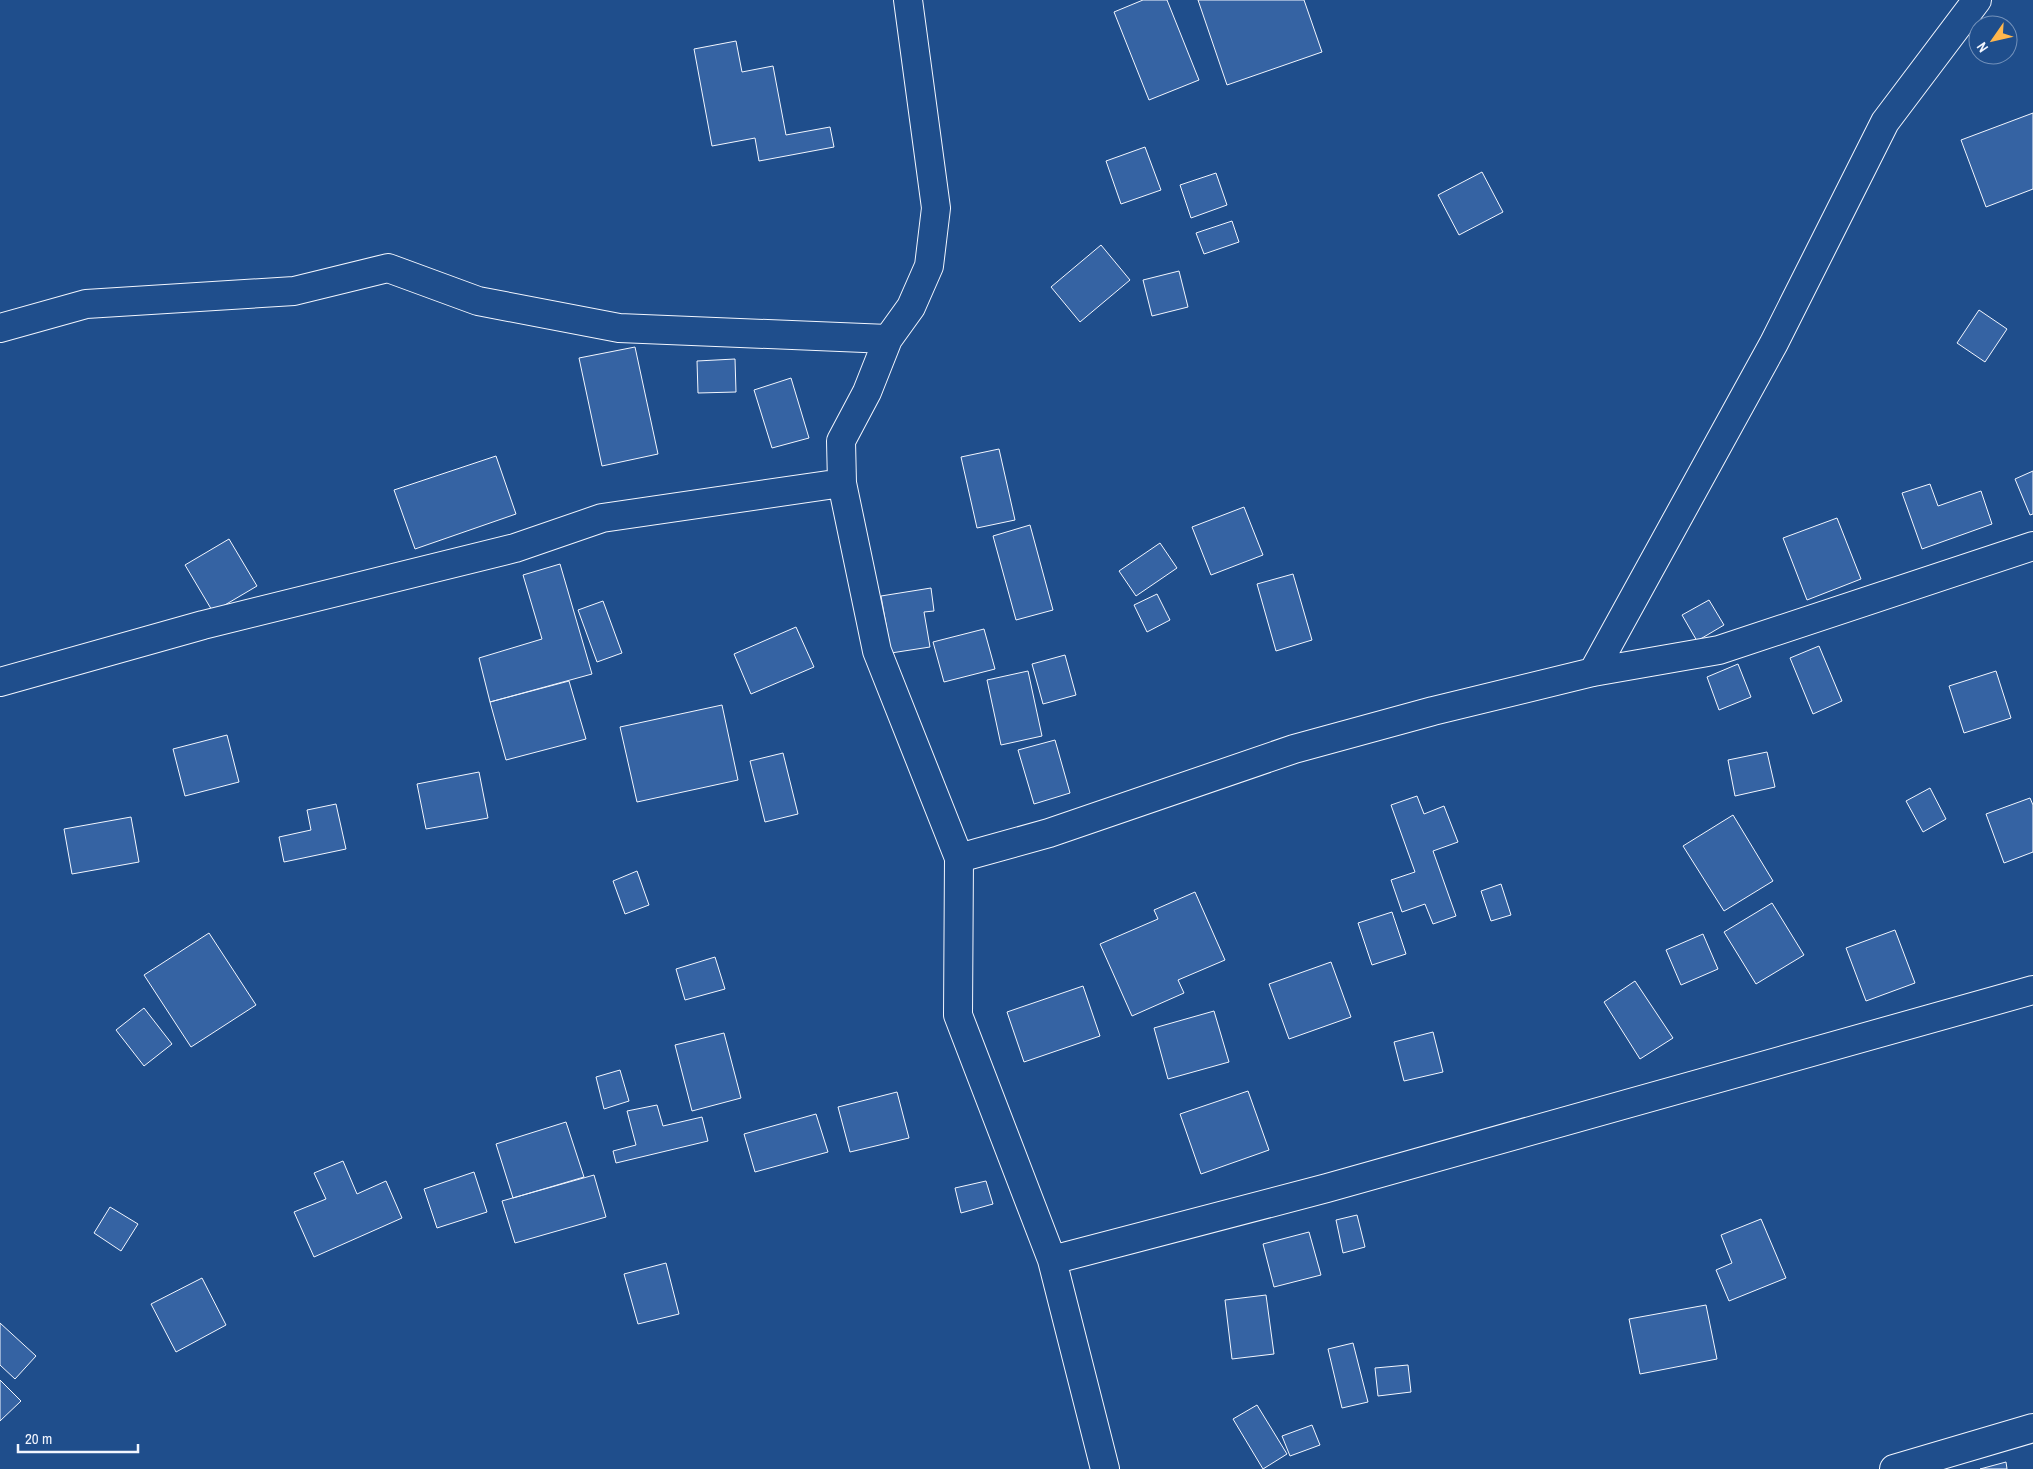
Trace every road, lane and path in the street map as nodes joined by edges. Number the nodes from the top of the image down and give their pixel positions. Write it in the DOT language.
graph roads {
  1 [pos="908,0"];
  2 [pos="1977,0"];
  3 [pos="0,328"];
  4 [pos="888,339"];
  5 [pos="842,483"];
  6 [pos="2033,546"];
  7 [pos="1593,672"];
  8 [pos="0,682"];
  9 [pos="959,858"];
  10 [pos="2033,990"];
  11 [pos="1052,1260"];
  12 [pos="2033,1428"];
  13 [pos="1105,1469"];
  14 [pos="1894,1469"];
  1 -- 4 [label="street"];
  2 -- 7 [label="street"];
  3 -- 4 [label="street"];
  4 -- 5 [label="street"];
  5 -- 8 [label="street"];
  5 -- 9 [label="street"];
  6 -- 7 [label="street"];
  7 -- 9 [label="street"];
  9 -- 11 [label="street"];
  10 -- 11 [label="street"];
  11 -- 13 [label="street"];
  12 -- 14 [label="street"];
}
